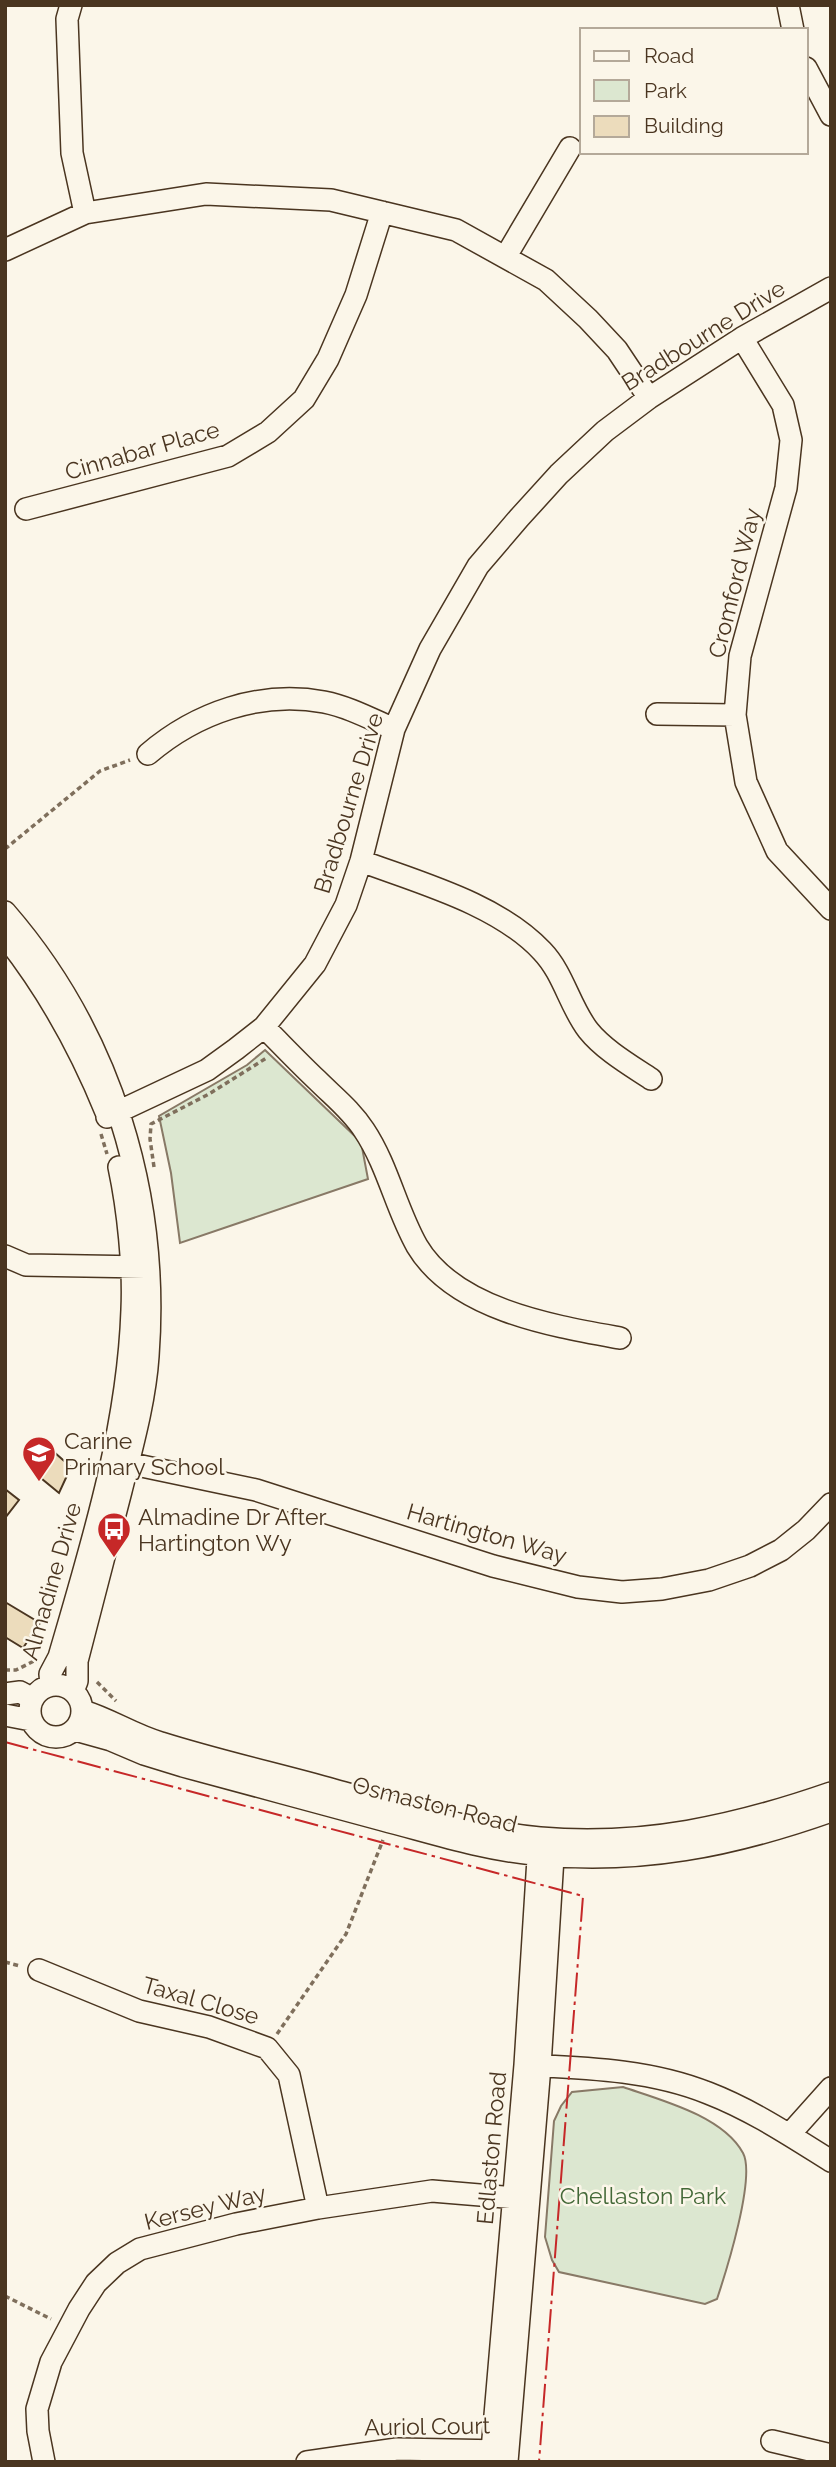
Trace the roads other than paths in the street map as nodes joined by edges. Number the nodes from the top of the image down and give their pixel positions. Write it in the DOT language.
graph roads {
  1 [pos="71,5"];
  2 [pos="788,5"];
  3 [pos="793,28"];
  4 [pos="808,72"];
  5 [pos="831,115"];
  6 [pos="570,148"];
  7 [pos="382,212"];
  8 [pos="85,213"];
  9 [pos="5,250"];
  10 [pos="506,256"];
  11 [pos="831,288"];
  12 [pos="742,338"];
  13 [pos="649,398"];
  14 [pos="26,509"];
  15 [pos="657,714"];
  16 [pos="735,715"];
  17 [pos="394,729"];
  18 [pos="148,754"];
  19 [pos="361,861"];
  20 [pos="831,909"];
  21 [pos="5,912"];
  22 [pos="5,936"];
  23 [pos="264,1027"];
  24 [pos="651,1079"];
  25 [pos="108,1117"];
  26 [pos="5,1256"];
  27 [pos="140,1268"];
  28 [pos="620,1338"];
  29 [pos="120,1462"];
  30 [pos="831,1504"];
  31 [pos="68,1659"];
  32 [pos="51,1685"];
  33 [pos="73,1691"];
  34 [pos="5,1694"];
  35 [pos="32,1709"];
  36 [pos="5,1715"];
  37 [pos="79,1720"];
  38 [pos="831,1793"];
  39 [pos="831,1811"];
  40 [pos="547,1847"];
  41 [pos="39,1970"];
  42 [pos="533,2065"];
  43 [pos="831,2088"];
  44 [pos="789,2135"];
  45 [pos="831,2161"];
  46 [pos="520,2198"];
  47 [pos="318,2208"];
  48 [pos="772,2441"];
  49 [pos="831,2455"];
  50 [pos="499,2456"];
  51 [pos="44,2462"];
  52 [pos="307,2462"];
  1 -- 8 [label="street"];
  2 -- 3 [label="street"];
  4 -- 5 [label="street"];
  6 -- 10 [label="street"];
  7 -- 8 [label="street"];
  7 -- 10 [label="street"];
  7 -- 14 [label="street, Cinnabar Place"];
  8 -- 9 [label="street"];
  10 -- 13 [label="street"];
  11 -- 12 [label="street, Bradbourne Drive"];
  12 -- 13 [label="street, Bradbourne Drive"];
  12 -- 16 [label="street, Cromford Way"];
  13 -- 17 [label="street, Bradbourne Drive"];
  15 -- 16 [label="street"];
  16 -- 20 [label="street, Cromford Way"];
  17 -- 18 [label="street"];
  17 -- 19 [label="street, Bradbourne Drive"];
  19 -- 23 [label="street, Bradbourne Drive"];
  19 -- 24 [label="street"];
  21 -- 25 [label="street, Almadine Drive"];
  22 -- 25 [label="street, Almadine Drive"];
  23 -- 25 [label="street, Bradbourne Drive"];
  23 -- 28 [label="street"];
  25 -- 27 [label="street, Almadine Drive"];
  26 -- 27 [label="street"];
  27 -- 29 [label="street, Almadine Drive"];
  29 -- 30 [label="street, Hartington Way"];
  29 -- 31 [label="street, Almadine Drive"];
  31 -- 32 [label="street, Almadine Drive"];
  31 -- 33 [label="street, Almadine Drive"];
  32 -- 33 [label="street"];
  32 -- 35 [label="street"];
  33 -- 37 [label="street"];
  34 -- 35 [label="street"];
  35 -- 36 [label="street"];
  35 -- 37 [label="street"];
  37 -- 40 [label="street, Osmaston Road"];
  37 -- 40 [label="street, Osmaston Road"];
  38 -- 40 [label="street, Osmaston Road"];
  39 -- 40 [label="street, Osmaston Road"];
  40 -- 42 [label="street, Edlaston Road"];
  41 -- 47 [label="street, Taxal Close"];
  42 -- 44 [label="street"];
  42 -- 46 [label="street, Edlaston Road"];
  43 -- 44 [label="street"];
  44 -- 45 [label="street"];
  46 -- 47 [label="street, Kersey Way"];
  46 -- 50 [label="street, Edlaston Road"];
  47 -- 51 [label="street, Kersey Way"];
  48 -- 49 [label="street"];
  50 -- 52 [label="street, Auriol Court"];
}
